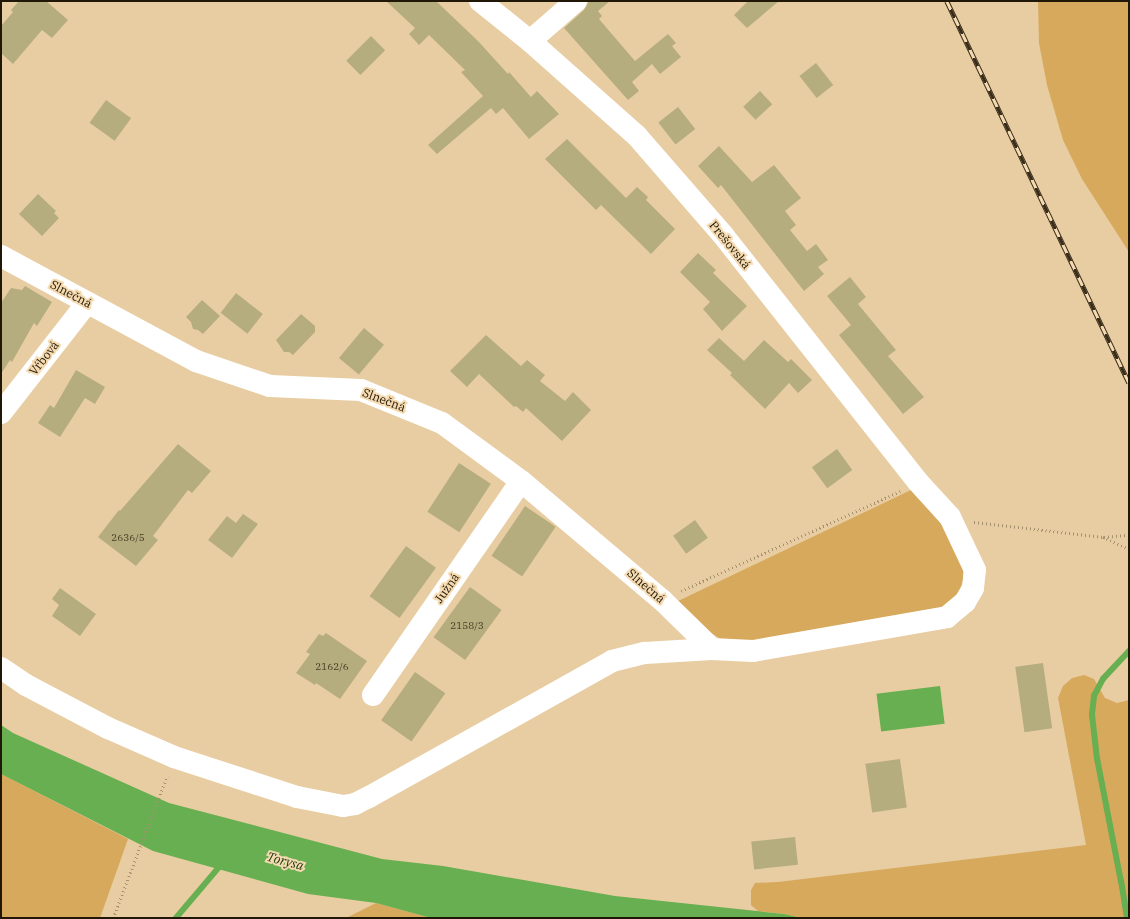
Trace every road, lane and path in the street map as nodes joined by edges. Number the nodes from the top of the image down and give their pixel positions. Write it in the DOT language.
graph roads {
  1 [pos="480,1"];
  2 [pos="576,1"];
  3 [pos="530,42"];
  4 [pos="1,256"];
  5 [pos="88,303"];
  6 [pos="1,412"];
  7 [pos="521,481"];
  8 [pos="918,482"];
  9 [pos="950,517"];
  10 [pos="1129,535"];
  11 [pos="1103,537"];
  12 [pos="1129,549"];
  13 [pos="662,600"];
  14 [pos="712,649"];
  15 [pos="1,668"];
  16 [pos="373,695"];
  17 [pos="169,770"];
  18 [pos="113,918"];
  1 -- 3 [label="street, Prešovská"];
  2 -- 3 [label="street"];
  3 -- 8 [label="street, Prešovská"];
  4 -- 5 [label="street, Slnečná"];
  5 -- 6 [label="street, Vŕbová"];
  5 -- 7 [label="street, Slnečná"];
  7 -- 13 [label="street, Slnečná"];
  7 -- 16 [label="street, Južná"];
  8 -- 9 [label="street, Prešovská"];
  8 -- 13 [label="path"];
  9 -- 11 [label="path"];
  9 -- 14 [label="street, Prešovská"];
  10 -- 11 [label="path"];
  11 -- 12 [label="path"];
  13 -- 14 [label="street, Slnečná"];
  14 -- 15 [label="street, Prešovská"];
  17 -- 18 [label="path"];
}
